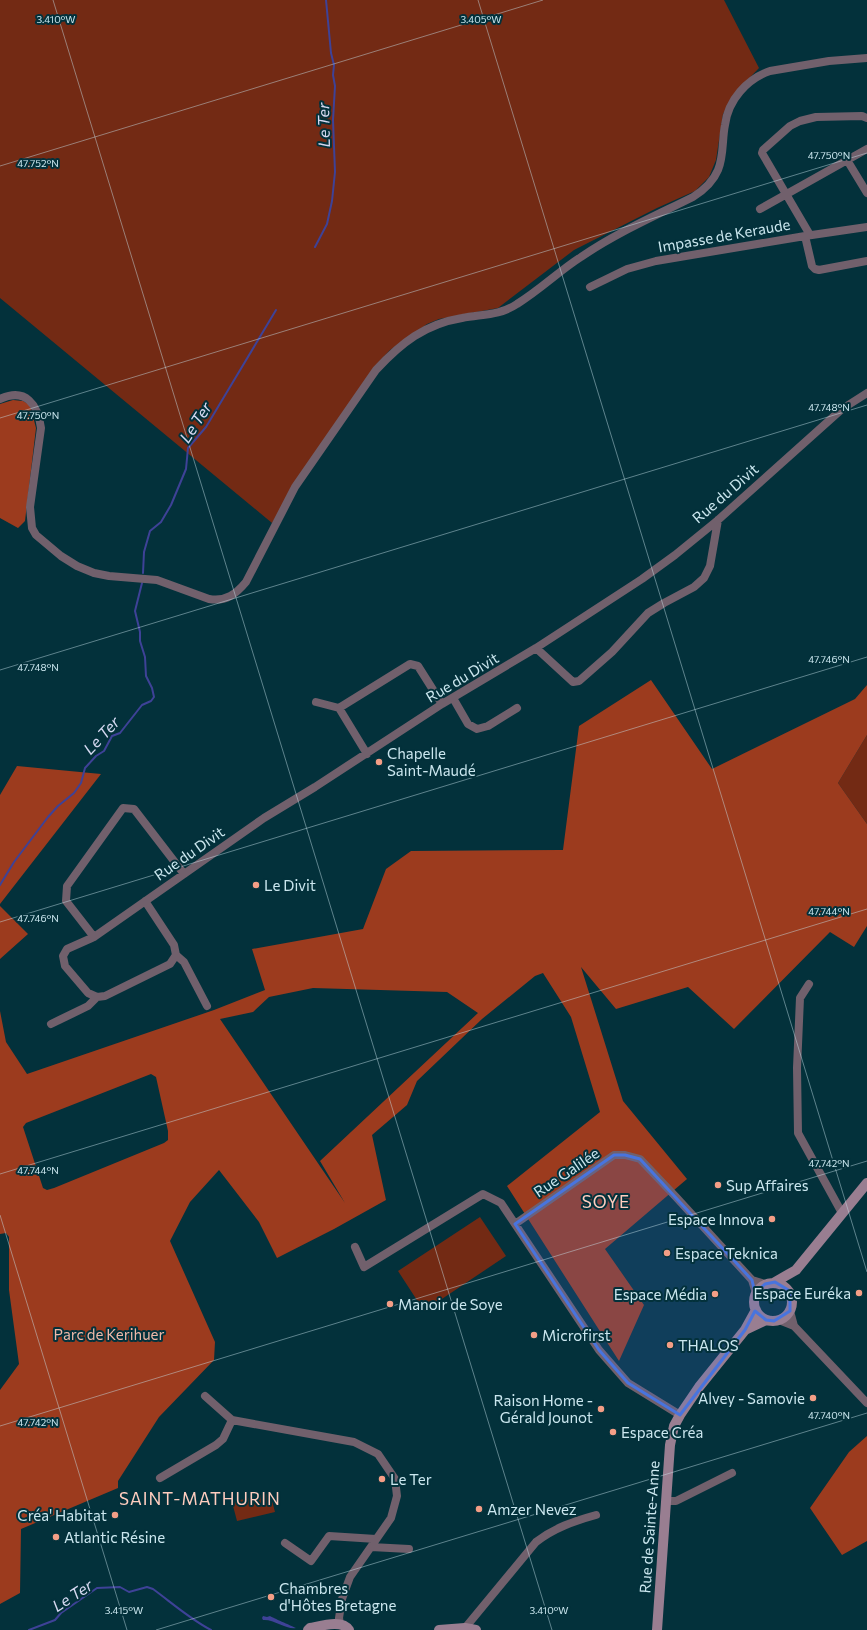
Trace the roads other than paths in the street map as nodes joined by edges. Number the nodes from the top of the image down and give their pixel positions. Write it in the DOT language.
graph roads {
  1 [pos="867,58"];
  2 [pos="867,118"];
  3 [pos="867,149"];
  4 [pos="847,160"];
  5 [pos="867,193"];
  6 [pos="786,194"];
  7 [pos="760,209"];
  8 [pos="867,227"];
  9 [pos="808,235"];
  10 [pos="867,261"];
  11 [pos="590,287"];
  12 [pos="867,393"];
  13 [pos="0,399"];
  14 [pos="718,520"];
  15 [pos="536,648"];
  16 [pos="453,698"];
  17 [pos="316,702"];
  18 [pos="442,704"];
  19 [pos="339,708"];
  20 [pos="517,708"];
  21 [pos="367,754"];
  22 [pos="184,874"];
  23 [pos="146,901"];
  24 [pos="94,937"];
  25 [pos="176,955"];
  26 [pos="809,984"];
  27 [pos="97,997"];
  28 [pos="207,1006"];
  29 [pos="51,1024"];
  30 [pos="867,1183"];
  31 [pos="842,1213"];
  32 [pos="515,1224"];
  33 [pos="355,1247"];
  34 [pos="796,1270"];
  35 [pos="752,1280"];
  36 [pos="770,1283"];
  37 [pos="790,1291"];
  38 [pos="756,1294"];
  39 [pos="756,1310"];
  40 [pos="790,1311"];
  41 [pos="766,1320"];
  42 [pos="779,1320"];
  43 [pos="794,1326"];
  44 [pos="745,1330"];
  45 [pos="205,1396"];
  46 [pos="867,1403"];
  47 [pos="680,1415"];
  48 [pos="232,1420"];
  49 [pos="732,1473"];
  50 [pos="160,1478"];
  51 [pos="667,1501"];
  52 [pos="596,1514"];
  53 [pos="376,1539"];
  54 [pos="285,1543"];
  55 [pos="371,1547"];
  56 [pos="409,1549"];
  57 [pos="340,1624"];
  58 [pos="465,1628"];
  59 [pos="308,1630"];
  60 [pos="349,1630"];
  61 [pos="440,1630"];
  62 [pos="476,1630"];
  63 [pos="657,1630"];
  1 -- 13 [label="street"];
  2 -- 6 [label="street"];
  3 -- 4 [label="street"];
  4 -- 5 [label="street"];
  4 -- 6 [label="street"];
  6 -- 7 [label="street"];
  6 -- 9 [label="street"];
  8 -- 9 [label="street, Impasse de Keraude"];
  9 -- 10 [label="street"];
  9 -- 11 [label="street, Impasse de Keraude"];
  12 -- 14 [label="street, Rue du Divit"];
  14 -- 15 [label="street, Rue du Divit"];
  14 -- 15 [label="street"];
  15 -- 16 [label="street, Rue du Divit"];
  16 -- 18 [label="street, Rue du Divit"];
  16 -- 20 [label="street"];
  17 -- 19 [label="street"];
  18 -- 19 [label="street"];
  18 -- 21 [label="street, Rue du Divit"];
  19 -- 21 [label="street"];
  21 -- 22 [label="street, Rue du Divit"];
  22 -- 23 [label="street, Rue du Divit"];
  22 -- 24 [label="street"];
  23 -- 24 [label="street, Rue du Divit"];
  23 -- 25 [label="street"];
  24 -- 27 [label="street, Rue du Divit"];
  25 -- 27 [label="street"];
  25 -- 28 [label="street"];
  26 -- 31 [label="street"];
  27 -- 29 [label="street"];
  30 -- 31 [label="street"];
  31 -- 34 [label="street"];
  32 -- 33 [label="street"];
  32 -- 35 [label="street, Rue Galilée"];
  32 -- 47 [label="street"];
  34 -- 36 [label="street"];
  34 -- 37 [label="street"];
  35 -- 36 [label="street"];
  35 -- 38 [label="street, Rue Galilée"];
  36 -- 37 [label="street"];
  36 -- 38 [label="street"];
  37 -- 40 [label="street"];
  38 -- 39 [label="street"];
  39 -- 41 [label="street"];
  39 -- 44 [label="street, Rue de Sainte-Anne"];
  40 -- 42 [label="street"];
  40 -- 43 [label="street"];
  41 -- 42 [label="street"];
  41 -- 44 [label="street, Rue de Sainte-Anne"];
  42 -- 43 [label="street"];
  43 -- 46 [label="street"];
  44 -- 47 [label="street, Rue de Sainte-Anne"];
  45 -- 48 [label="street"];
  47 -- 51 [label="street, Rue de Sainte-Anne"];
  48 -- 50 [label="street"];
  48 -- 53 [label="street"];
  49 -- 51 [label="street"];
  51 -- 63 [label="street, Rue de Sainte-Anne"];
  52 -- 58 [label="street"];
  53 -- 54 [label="street"];
  53 -- 55 [label="street"];
  55 -- 56 [label="street"];
  55 -- 57 [label="street"];
  57 -- 59 [label="street"];
  57 -- 60 [label="street"];
  58 -- 61 [label="street"];
  58 -- 62 [label="street"];
}
